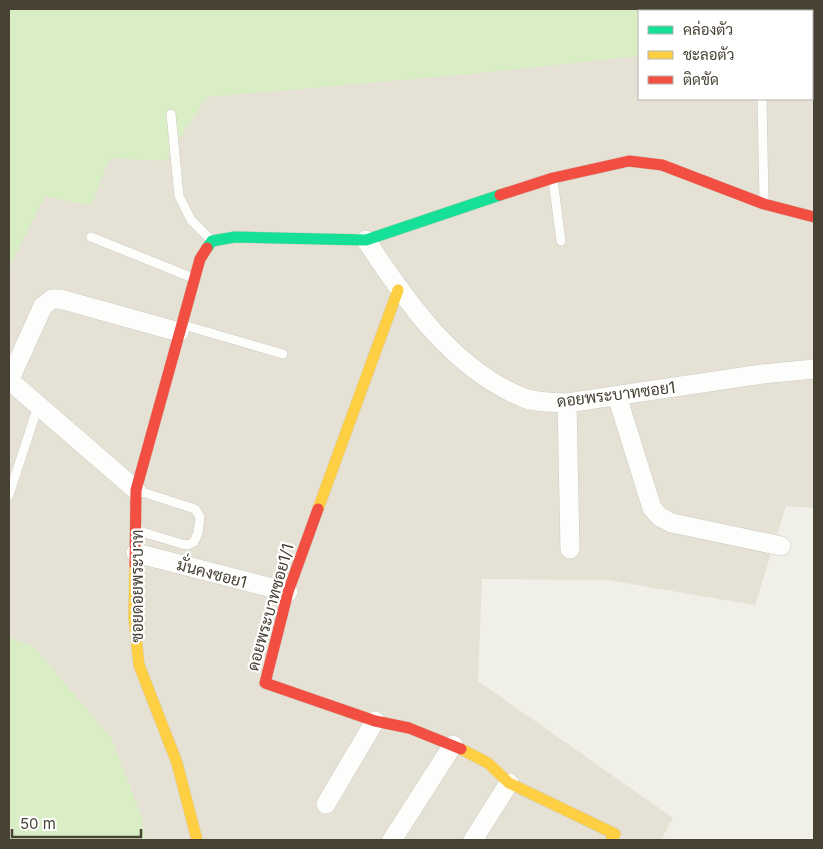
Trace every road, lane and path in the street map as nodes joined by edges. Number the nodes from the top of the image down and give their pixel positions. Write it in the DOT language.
graph roads {
  1 [pos="762,100"];
  2 [pos="170,114"];
  3 [pos="553,178"];
  4 [pos="764,204"];
  5 [pos="814,217"];
  6 [pos="91,237"];
  7 [pos="366,240"];
  8 [pos="212,241"];
  9 [pos="561,242"];
  10 [pos="194,279"];
  11 [pos="398,290"];
  12 [pos="180,328"];
  13 [pos="282,354"];
  14 [pos="814,369"];
  15 [pos="9,380"];
  16 [pos="617,396"];
  17 [pos="567,403"];
  18 [pos="38,406"];
  19 [pos="136,490"];
  20 [pos="9,495"];
  21 [pos="136,530"];
  22 [pos="781,546"];
  23 [pos="570,549"];
  24 [pos="136,552"];
  25 [pos="288,592"];
  26 [pos="375,721"];
  27 [pos="453,745"];
  28 [pos="509,783"];
  29 [pos="326,804"];
  30 [pos="197,840"];
  31 [pos="392,840"];
  32 [pos="473,840"];
  33 [pos="611,840"];
  1 -- 4 [label="lane"];
  2 -- 8 [label="lane"];
  3 -- 4 [label="street"];
  3 -- 7 [label="street"];
  3 -- 9 [label="lane"];
  4 -- 5 [label="street"];
  6 -- 10 [label="lane"];
  7 -- 8 [label="street"];
  7 -- 11 [label="street, ดอยพระบาทซอย1"];
  8 -- 10 [label="street, ซอยดอยพระบาท"];
  10 -- 12 [label="street, ซอยดอยพระบาท"];
  11 -- 17 [label="street, ดอยพระบาทซอย1"];
  11 -- 25 [label="street, ดอยพระบาทซอย1/1"];
  12 -- 13 [label="lane"];
  12 -- 15 [label="street"];
  12 -- 19 [label="street, ซอยดอยพระบาท"];
  14 -- 16 [label="street, ดอยพระบาทซอย1"];
  15 -- 18 [label="street"];
  16 -- 17 [label="street, ดอยพระบาทซอย1"];
  16 -- 22 [label="street"];
  17 -- 23 [label="street"];
  18 -- 19 [label="street"];
  18 -- 20 [label="lane"];
  19 -- 21 [label="street, ซอยดอยพระบาท"];
  19 -- 21 [label="lane"];
  21 -- 24 [label="street, ซอยดอยพระบาท"];
  24 -- 25 [label="street, มั่นคงซอย1"];
  24 -- 30 [label="street, ซอยดอยพระบาท"];
  25 -- 26 [label="street, ดอยพระบาทซอย1/1"];
  26 -- 27 [label="street, ดอยพระบาทซอย1/1"];
  26 -- 29 [label="street"];
  27 -- 28 [label="street, ดอยพระบาทซอย1/1"];
  27 -- 31 [label="street"];
  28 -- 32 [label="street"];
  28 -- 33 [label="street, ดอยพระบาทซอย1/1"];
}
